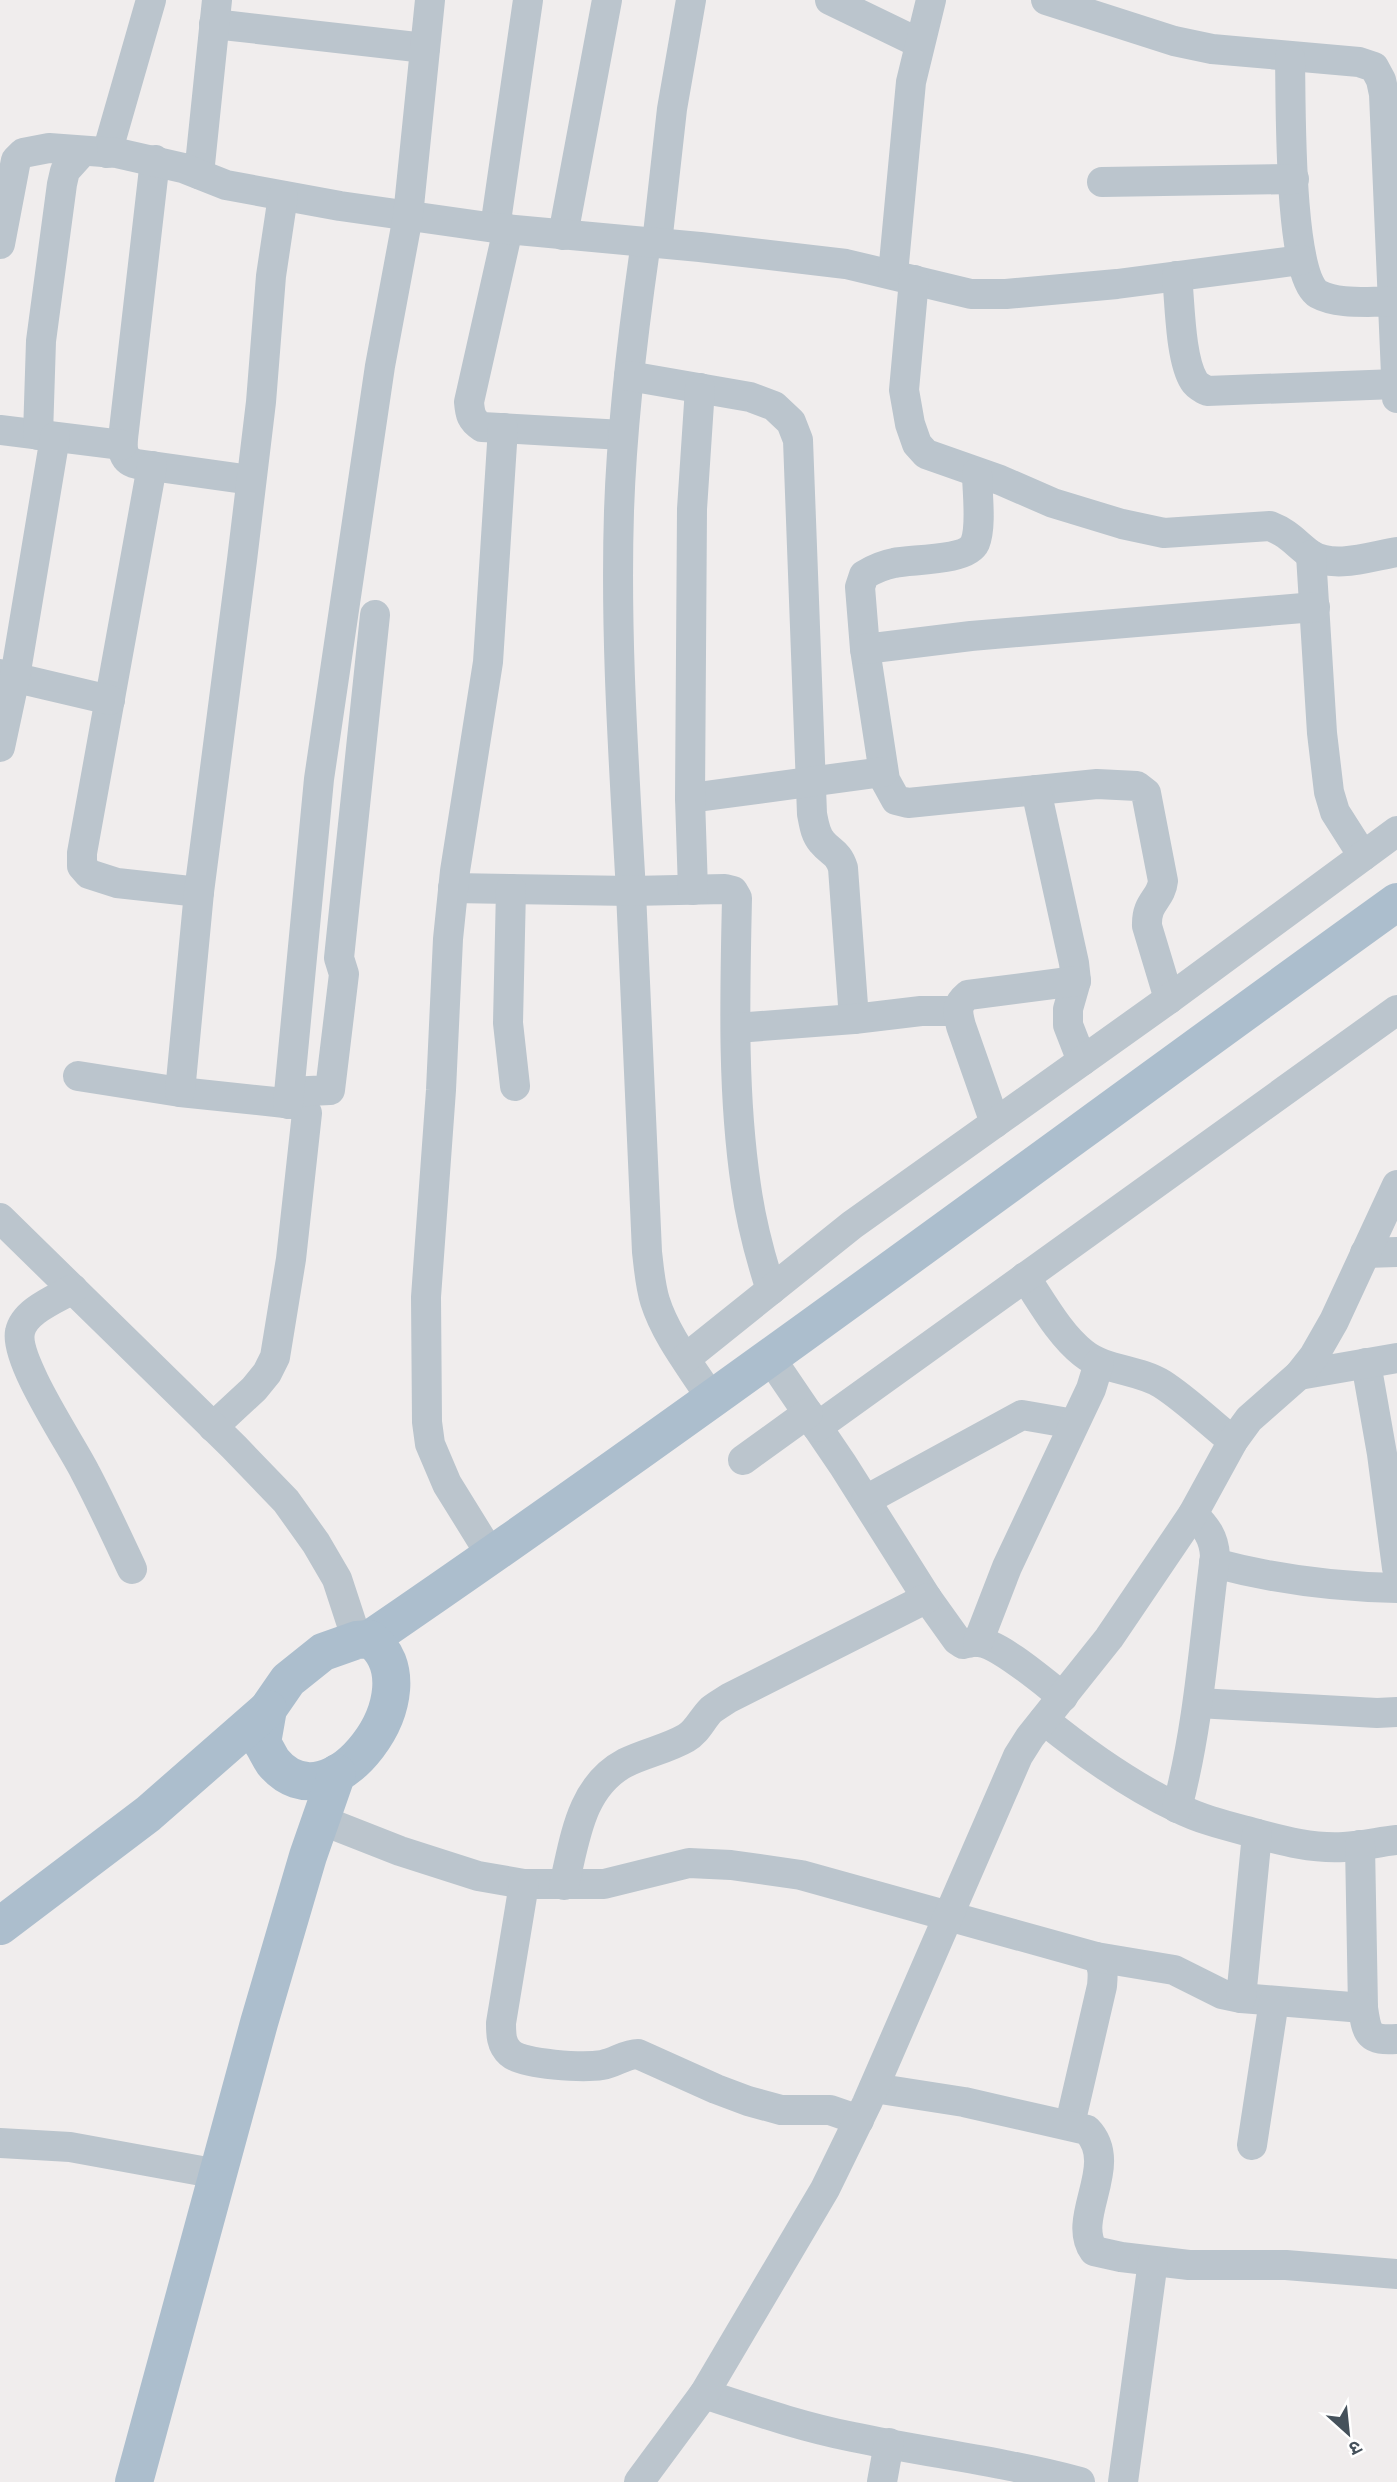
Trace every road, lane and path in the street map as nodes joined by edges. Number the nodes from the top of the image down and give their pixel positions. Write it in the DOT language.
graph roads {
  1 [pos="151,0"];
  2 [pos="430,0"];
  3 [pos="528,0"];
  4 [pos="607,0"];
  5 [pos="691,0"];
  6 [pos="830,0"];
  7 [pos="931,0"];
  8 [pos="1046,0"];
  9 [pos="215,12"];
  10 [pos="919,43"];
  11 [pos="425,48"];
  12 [pos="1290,58"];
  13 [pos="95,152"];
  14 [pos="1392,158"];
  15 [pos="155,160"];
  16 [pos="199,174"];
  17 [pos="1294,178"];
  18 [pos="1102,182"];
  19 [pos="283,197"];
  20 [pos="408,216"];
  21 [pos="502,228"];
  22 [pos="563,235"];
  23 [pos="651,242"];
  24 [pos="0,244"];
  25 [pos="1301,260"];
  26 [pos="1177,276"];
  27 [pos="904,277"];
  28 [pos="1392,302"];
  29 [pos="629,376"];
  30 [pos="1396,384"];
  31 [pos="701,388"];
  32 [pos="1397,398"];
  33 [pos="502,428"];
  34 [pos="0,430"];
  35 [pos="623,435"];
  36 [pos="47,436"];
  37 [pos="122,445"];
  38 [pos="152,466"];
  39 [pos="977,473"];
  40 [pos="251,480"];
  41 [pos="1397,552"];
  42 [pos="1311,555"];
  43 [pos="1315,607"];
  44 [pos="375,615"];
  45 [pos="865,649"];
  46 [pos="8,675"];
  47 [pos="110,700"];
  48 [pos="0,747"];
  49 [pos="883,772"];
  50 [pos="809,780"];
  51 [pos="1035,790"];
  52 [pos="690,798"];
  53 [pos="1397,831"];
  54 [pos="1363,856"];
  55 [pos="453,888"];
  56 [pos="512,889"];
  57 [pos="693,890"];
  58 [pos="631,891"];
  59 [pos="198,892"];
  60 [pos="1395,914"];
  61 [pos="1076,981"];
  62 [pos="1168,999"];
  63 [pos="1397,1010"];
  64 [pos="957,1011"];
  65 [pos="854,1019"];
  66 [pos="736,1028"];
  67 [pos="1082,1061"];
  68 [pos="78,1076"];
  69 [pos="515,1087"];
  70 [pos="180,1092"];
  71 [pos="288,1098"];
  72 [pos="995,1123"];
  73 [pos="1397,1185"];
  74 [pos="0,1218"];
  75 [pos="12,1239"];
  76 [pos="1397,1252"];
  77 [pos="1365,1253"];
  78 [pos="1025,1277"];
  79 [pos="73,1289"];
  80 [pos="771,1290"];
  81 [pos="686,1358"];
  82 [pos="1397,1358"];
  83 [pos="774,1363"];
  84 [pos="1099,1363"];
  85 [pos="1366,1363"];
  86 [pos="1298,1375"];
  87 [pos="711,1398"];
  88 [pos="813,1420"];
  89 [pos="1074,1424"];
  90 [pos="213,1427"];
  91 [pos="1233,1441"];
  92 [pos="743,1460"];
  93 [pos="866,1500"];
  94 [pos="1193,1514"];
  95 [pos="491,1555"];
  96 [pos="1214,1563"];
  97 [pos="1397,1568"];
  98 [pos="132,1569"];
  99 [pos="1397,1588"];
  100 [pos="927,1598"];
  101 [pos="978,1642"];
  102 [pos="371,1645"];
  103 [pos="1063,1697"];
  104 [pos="1198,1703"];
  105 [pos="268,1709"];
  106 [pos="1397,1712"];
  107 [pos="1044,1720"];
  108 [pos="337,1773"];
  109 [pos="1177,1808"];
  110 [pos="321,1820"];
  111 [pos="1257,1834"];
  112 [pos="1397,1840"];
  113 [pos="1360,1845"];
  114 [pos="524,1884"];
  115 [pos="564,1885"];
  116 [pos="949,1917"];
  117 [pos="0,1926"];
  118 [pos="1096,1957"];
  119 [pos="1241,1998"];
  120 [pos="1274,2001"];
  121 [pos="1363,2008"];
  122 [pos="1397,2039"];
  123 [pos="874,2088"];
  124 [pos="859,2120"];
  125 [pos="1070,2124"];
  126 [pos="0,2143"];
  127 [pos="1252,2145"];
  128 [pos="218,2174"];
  129 [pos="1153,2261"];
  130 [pos="1397,2274"];
  131 [pos="704,2394"];
  132 [pos="889,2443"];
  133 [pos="134,2482"];
  134 [pos="639,2482"];
  135 [pos="882,2482"];
  136 [pos="1080,2482"];
  137 [pos="1122,2482"];
  1 -- 13 [label="street"];
  2 -- 11 [label="street"];
  3 -- 21 [label="street"];
  4 -- 22 [label="street"];
  5 -- 23 [label="street"];
  6 -- 10 [label="street"];
  7 -- 10 [label="street"];
  8 -- 12 [label="street"];
  9 -- 11 [label="street"];
  9 -- 16 [label="street"];
  10 -- 27 [label="street"];
  11 -- 20 [label="street"];
  12 -- 14 [label="street"];
  12 -- 17 [label="street"];
  13 -- 15 [label="street"];
  13 -- 24 [label="street"];
  13 -- 36 [label="street"];
  14 -- 28 [label="street"];
  15 -- 16 [label="street"];
  15 -- 37 [label="street"];
  16 -- 19 [label="street"];
  17 -- 18 [label="street"];
  17 -- 25 [label="street"];
  19 -- 20 [label="street"];
  19 -- 40 [label="street"];
  20 -- 21 [label="street"];
  20 -- 71 [label="street"];
  21 -- 22 [label="street"];
  21 -- 33 [label="street"];
  22 -- 23 [label="street"];
  23 -- 27 [label="street"];
  23 -- 29 [label="street"];
  25 -- 26 [label="street"];
  25 -- 28 [label="street"];
  26 -- 27 [label="street"];
  26 -- 30 [label="street"];
  27 -- 39 [label="street"];
  28 -- 30 [label="street"];
  29 -- 31 [label="street"];
  29 -- 35 [label="street"];
  30 -- 32 [label="street"];
  31 -- 50 [label="street"];
  31 -- 52 [label="street"];
  33 -- 35 [label="street"];
  33 -- 55 [label="street"];
  34 -- 36 [label="street"];
  35 -- 58 [label="street"];
  36 -- 37 [label="street"];
  36 -- 46 [label="street"];
  37 -- 38 [label="street"];
  38 -- 40 [label="street"];
  38 -- 47 [label="street"];
  39 -- 42 [label="street"];
  39 -- 45 [label="street"];
  40 -- 59 [label="street"];
  41 -- 42 [label="street"];
  42 -- 43 [label="street"];
  43 -- 45 [label="street"];
  43 -- 54 [label="street"];
  44 -- 71 [label="street"];
  45 -- 49 [label="street"];
  46 -- 47 [label="street"];
  46 -- 48 [label="street"];
  47 -- 59 [label="street"];
  49 -- 50 [label="street"];
  49 -- 51 [label="street"];
  50 -- 52 [label="street"];
  50 -- 65 [label="street"];
  51 -- 61 [label="street"];
  51 -- 62 [label="street"];
  52 -- 57 [label="street"];
  53 -- 54 [label="street"];
  54 -- 62 [label="street"];
  55 -- 56 [label="street"];
  55 -- 95 [label="street"];
  56 -- 58 [label="street"];
  56 -- 69 [label="street"];
  57 -- 58 [label="street"];
  57 -- 66 [label="street"];
  58 -- 81 [label="street"];
  59 -- 70 [label="street"];
  60 -- 83 [label="main road"];
  61 -- 64 [label="street"];
  61 -- 67 [label="street"];
  62 -- 67 [label="street"];
  63 -- 78 [label="street"];
  64 -- 65 [label="street"];
  64 -- 72 [label="street"];
  65 -- 66 [label="street"];
  66 -- 80 [label="street"];
  67 -- 72 [label="street"];
  68 -- 70 [label="street"];
  70 -- 71 [label="street"];
  71 -- 90 [label="street"];
  72 -- 80 [label="street"];
  73 -- 77 [label="street"];
  74 -- 75 [label="street"];
  75 -- 79 [label="street"];
  76 -- 77 [label="street"];
  77 -- 86 [label="street"];
  78 -- 84 [label="street"];
  78 -- 88 [label="street"];
  79 -- 90 [label="street"];
  79 -- 98 [label="street"];
  80 -- 81 [label="street"];
  81 -- 87 [label="street"];
  82 -- 85 [label="street"];
  83 -- 87 [label="main road"];
  83 -- 88 [label="street"];
  83 -- 102 [label="main road"];
  84 -- 89 [label="street"];
  84 -- 91 [label="street"];
  85 -- 86 [label="street"];
  85 -- 97 [label="street"];
  86 -- 91 [label="street"];
  87 -- 95 [label="main road"];
  88 -- 92 [label="street"];
  88 -- 93 [label="street"];
  89 -- 93 [label="street"];
  89 -- 101 [label="street"];
  90 -- 102 [label="street"];
  91 -- 94 [label="street"];
  93 -- 100 [label="street"];
  94 -- 96 [label="street"];
  94 -- 103 [label="street"];
  95 -- 102 [label="main road"];
  96 -- 99 [label="street"];
  96 -- 104 [label="street"];
  100 -- 101 [label="street"];
  100 -- 115 [label="street"];
  101 -- 103 [label="street"];
  102 -- 105 [label="main road"];
  102 -- 108 [label="main road"];
  103 -- 107 [label="street"];
  104 -- 106 [label="street"];
  104 -- 109 [label="street"];
  105 -- 108 [label="main road"];
  105 -- 117 [label="main road"];
  107 -- 109 [label="street"];
  107 -- 116 [label="street"];
  108 -- 110 [label="main road"];
  109 -- 111 [label="street"];
  110 -- 114 [label="street"];
  110 -- 128 [label="main road"];
  111 -- 113 [label="street"];
  111 -- 119 [label="street"];
  112 -- 113 [label="street"];
  113 -- 121 [label="street"];
  114 -- 115 [label="street"];
  114 -- 124 [label="street"];
  115 -- 116 [label="street"];
  116 -- 118 [label="street"];
  116 -- 123 [label="street"];
  118 -- 119 [label="street"];
  118 -- 125 [label="street"];
  119 -- 120 [label="street"];
  120 -- 121 [label="street"];
  120 -- 127 [label="street"];
  121 -- 122 [label="street"];
  123 -- 124 [label="street"];
  123 -- 125 [label="street"];
  124 -- 131 [label="street"];
  125 -- 129 [label="street"];
  126 -- 128 [label="street"];
  128 -- 133 [label="main road"];
  129 -- 130 [label="street"];
  129 -- 137 [label="street"];
  131 -- 132 [label="street"];
  131 -- 134 [label="street"];
  132 -- 135 [label="street"];
  132 -- 136 [label="street"];
}
